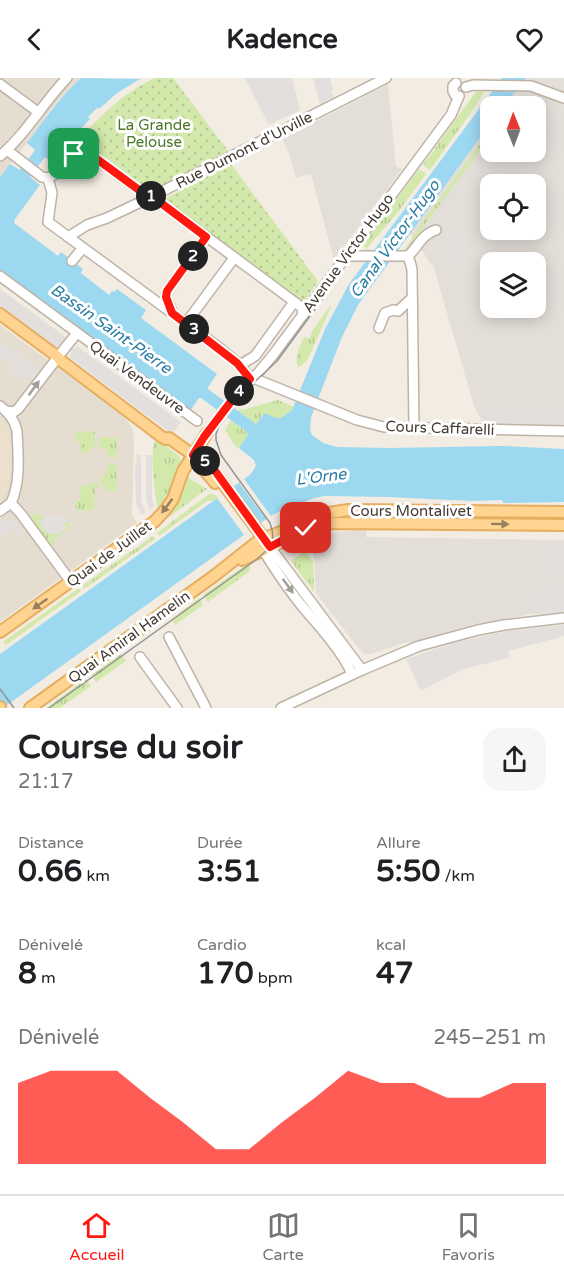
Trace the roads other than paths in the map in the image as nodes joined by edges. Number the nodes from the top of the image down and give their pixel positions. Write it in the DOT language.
graph roads {
  1 [pos="67,78"];
  2 [pos="386,78"];
  3 [pos="454,81"];
  4 [pos="0,84"];
  5 [pos="466,87"];
  6 [pos="459,96"];
  7 [pos="564,98"];
  8 [pos="38,112"];
  9 [pos="4,153"];
  10 [pos="45,177"];
  11 [pos="153,197"];
  12 [pos="436,230"];
  13 [pos="68,237"];
  14 [pos="206,237"];
  15 [pos="83,248"];
  16 [pos="346,256"];
  17 [pos="408,256"];
  18 [pos="234,258"];
  19 [pos="72,261"];
  20 [pos="0,276"];
  21 [pos="412,298"];
  22 [pos="299,308"];
  23 [pos="172,313"];
  24 [pos="0,314"];
  25 [pos="186,322"];
  26 [pos="379,328"];
  27 [pos="77,333"];
  28 [pos="60,355"];
  29 [pos="240,365"];
  30 [pos="251,378"];
  31 [pos="3,409"];
  32 [pos="197,421"];
  33 [pos="414,429"];
  34 [pos="564,431"];
  35 [pos="207,433"];
  36 [pos="193,455"];
  37 [pos="11,503"];
  38 [pos="0,511"];
  39 [pos="564,512"];
  40 [pos="564,525"];
  41 [pos="263,544"];
  42 [pos="71,582"];
  43 [pos="564,618"];
  44 [pos="0,632"];
  45 [pos="169,637"];
  46 [pos="140,657"];
  47 [pos="362,670"];
  48 [pos="352,674"];
  49 [pos="31,708"];
  50 [pos="177,708"];
  51 [pos="206,708"];
  52 [pos="281,708"];
  1 -- 8 [label="street"];
  2 -- 11 [label="street, Rue Dumont d'Urville"];
  3 -- 5 [label="street"];
  3 -- 6 [label="street"];
  4 -- 8 [label="street"];
  5 -- 6 [label="street"];
  5 -- 7 [label="street"];
  6 -- 16 [label="street, Avenue Victor Hugo"];
  8 -- 9 [label="street"];
  9 -- 10 [label="street"];
  10 -- 11 [label="street"];
  10 -- 13 [label="street"];
  11 -- 13 [label="street, Rue Dumont d'Urville"];
  11 -- 14 [label="street"];
  12 -- 17 [label="street"];
  13 -- 15 [label="street"];
  14 -- 18 [label="street"];
  14 -- 23 [label="street"];
  15 -- 19 [label="street"];
  15 -- 23 [label="street"];
  16 -- 17 [label="street"];
  16 -- 22 [label="street, Avenue Victor Hugo"];
  17 -- 21 [label="street"];
  18 -- 22 [label="street"];
  18 -- 25 [label="street"];
  20 -- 27 [label="street, Quai Vendeuvre"];
  21 -- 26 [label="street"];
  21 -- 33 [label="street"];
  22 -- 29 [label="street"];
  22 -- 30 [label="street, Avenue Victor Hugo"];
  23 -- 25 [label="street"];
  24 -- 28 [label="main road, Quai Vendeuvre"];
  25 -- 29 [label="street"];
  27 -- 28 [label="street, Quai Vendeuvre"];
  27 -- 32 [label="street, Quai Vendeuvre"];
  31 -- 28 [label="street, one-way"];
  28 -- 36 [label="main road, Quai Vendeuvre"];
  29 -- 30 [label="street"];
  30 -- 33 [label="street, Cours Caffarelli"];
  30 -- 35 [label="street, Avenue Victor Hugo"];
  31 -- 37 [label="street"];
  33 -- 34 [label="street, Cours Caffarelli"];
  35 -- 36 [label="main road"];
  36 -- 41 [label="main road, Quai Vendeuvre"];
  36 -- 42 [label="main road, Quai de Juillet, one-way"];
  37 -- 38 [label="street"];
  37 -- 42 [label="street"];
  39 -- 41 [label="main road, Cours Montalivet"];
  41 -- 40 [label="main road, Cours Montalivet, one-way"];
  41 -- 47 [label="street"];
  41 -- 48 [label="street, one-way"];
  41 -- 49 [label="main road, Quai Amiral Hamelin"];
  42 -- 44 [label="main road, Quai de Juillet, one-way"];
  43 -- 47 [label="street"];
  45 -- 51 [label="street"];
  46 -- 50 [label="street"];
  47 -- 48 [label="street"];
  48 -- 52 [label="street"];
}
